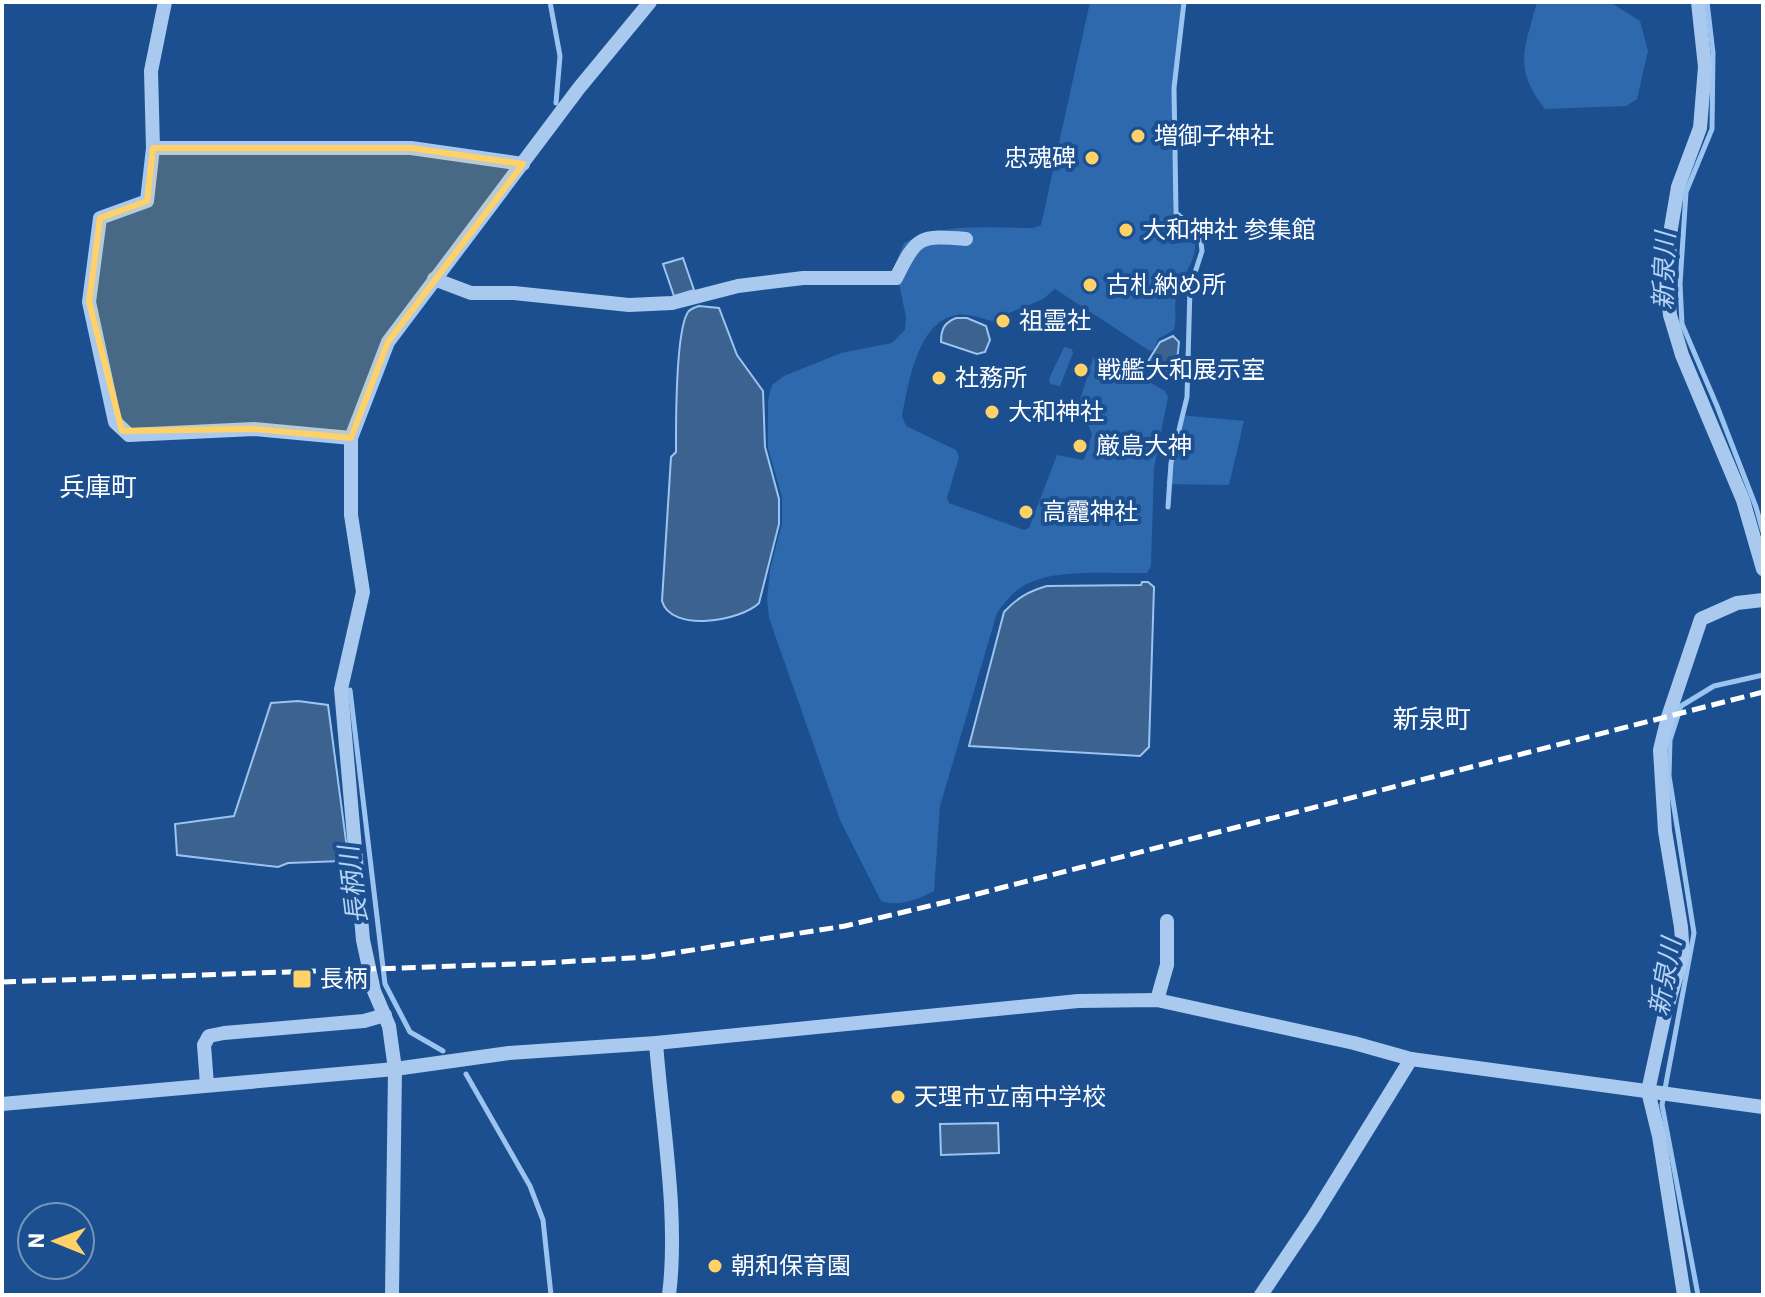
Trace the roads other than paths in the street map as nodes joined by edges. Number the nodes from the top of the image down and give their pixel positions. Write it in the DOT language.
graph roads {
  1 [pos="165,2"];
  2 [pos="650,2"];
  3 [pos="1698,2"];
  4 [pos="153,148"];
  5 [pos="523,164"];
  6 [pos="966,239"];
  7 [pos="434,279"];
  8 [pos="351,438"];
  9 [pos="1763,569"];
  10 [pos="1763,600"];
  11 [pos="1167,921"];
  12 [pos="1157,1000"];
  13 [pos="385,1015"];
  14 [pos="656,1043"];
  15 [pos="1411,1059"];
  16 [pos="395,1069"];
  17 [pos="207,1085"];
  18 [pos="1659,1092"];
  19 [pos="2,1104"];
  20 [pos="1763,1107"];
  21 [pos="392,1295"];
  22 [pos="669,1295"];
  23 [pos="1261,1295"];
  24 [pos="1684,1295"];
  1 -- 4 [label="street"];
  2 -- 5 [label="street"];
  3 -- 9 [label="street"];
  4 -- 5 [label="street"];
  4 -- 8 [label="street"];
  5 -- 7 [label="street"];
  6 -- 7 [label="street"];
  7 -- 8 [label="street"];
  8 -- 13 [label="street"];
  10 -- 18 [label="street"];
  11 -- 12 [label="street"];
  12 -- 14 [label="street"];
  12 -- 15 [label="street"];
  13 -- 16 [label="street"];
  13 -- 17 [label="street"];
  14 -- 16 [label="street"];
  14 -- 22 [label="street"];
  15 -- 18 [label="street"];
  15 -- 23 [label="street"];
  16 -- 17 [label="street"];
  16 -- 21 [label="street"];
  17 -- 19 [label="street"];
  18 -- 20 [label="street"];
  18 -- 24 [label="street"];
}
